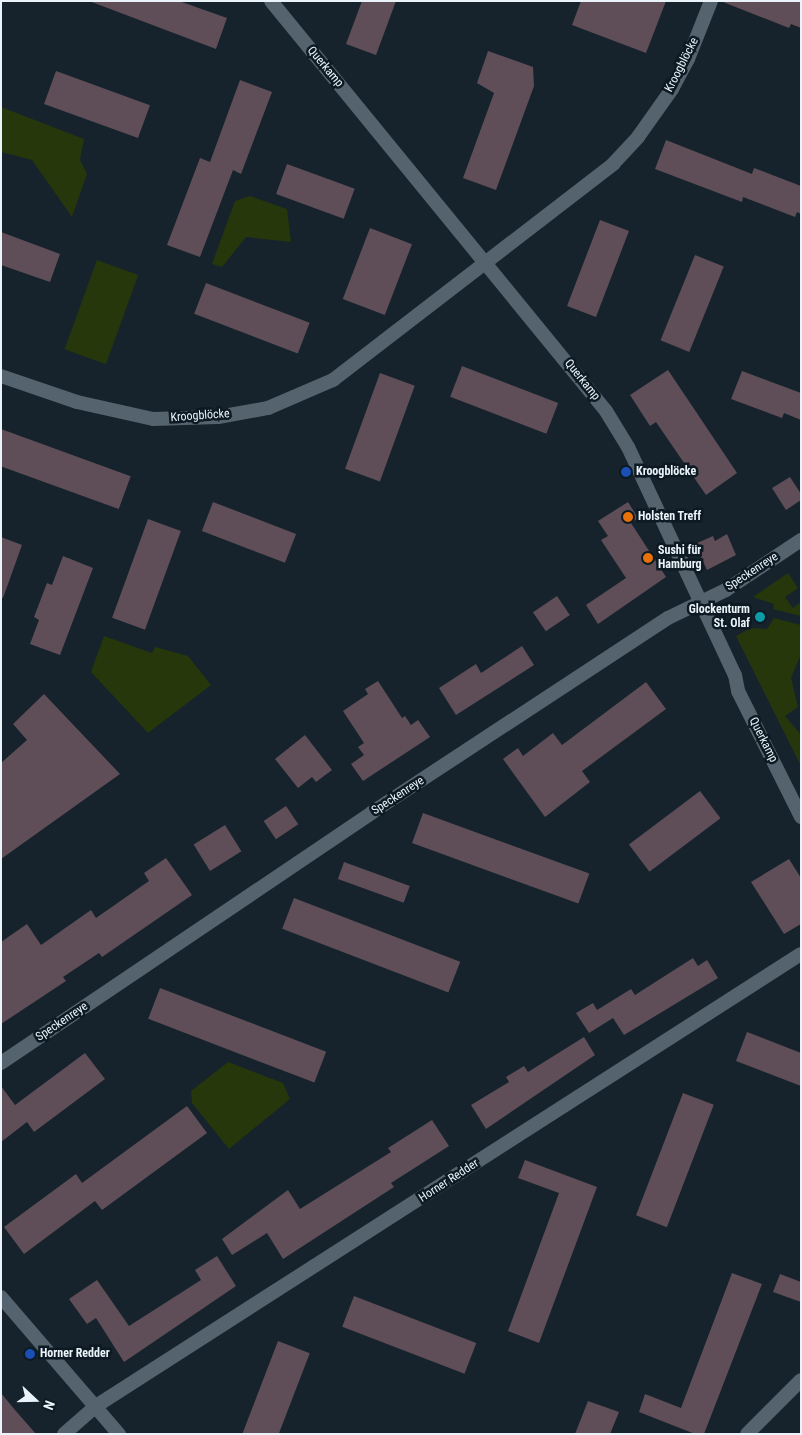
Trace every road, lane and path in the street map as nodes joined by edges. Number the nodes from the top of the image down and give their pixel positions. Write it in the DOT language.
graph roads {
  1 [pos="271,1"];
  2 [pos="711,1"];
  3 [pos="487,264"];
  4 [pos="1,376"];
  5 [pos="801,540"];
  6 [pos="701,602"];
  7 [pos="801,816"];
  8 [pos="801,954"];
  9 [pos="1,1063"];
  10 [pos="1,1297"];
  11 [pos="801,1380"];
  12 [pos="96,1406"];
  13 [pos="64,1434"];
  14 [pos="119,1434"];
  15 [pos="747,1434"];
  1 -- 3 [label="street, Querkamp"];
  2 -- 3 [label="street, Kroogblöcke"];
  3 -- 4 [label="street, Kroogblöcke"];
  3 -- 6 [label="street, Querkamp"];
  5 -- 6 [label="street, Speckenreye"];
  6 -- 7 [label="street, Querkamp"];
  6 -- 9 [label="street, Speckenreye"];
  8 -- 12 [label="street, Horner Redder"];
  10 -- 12 [label="street"];
  11 -- 15 [label="street"];
  12 -- 13 [label="street, Horner Redder"];
  12 -- 14 [label="street"];
}
